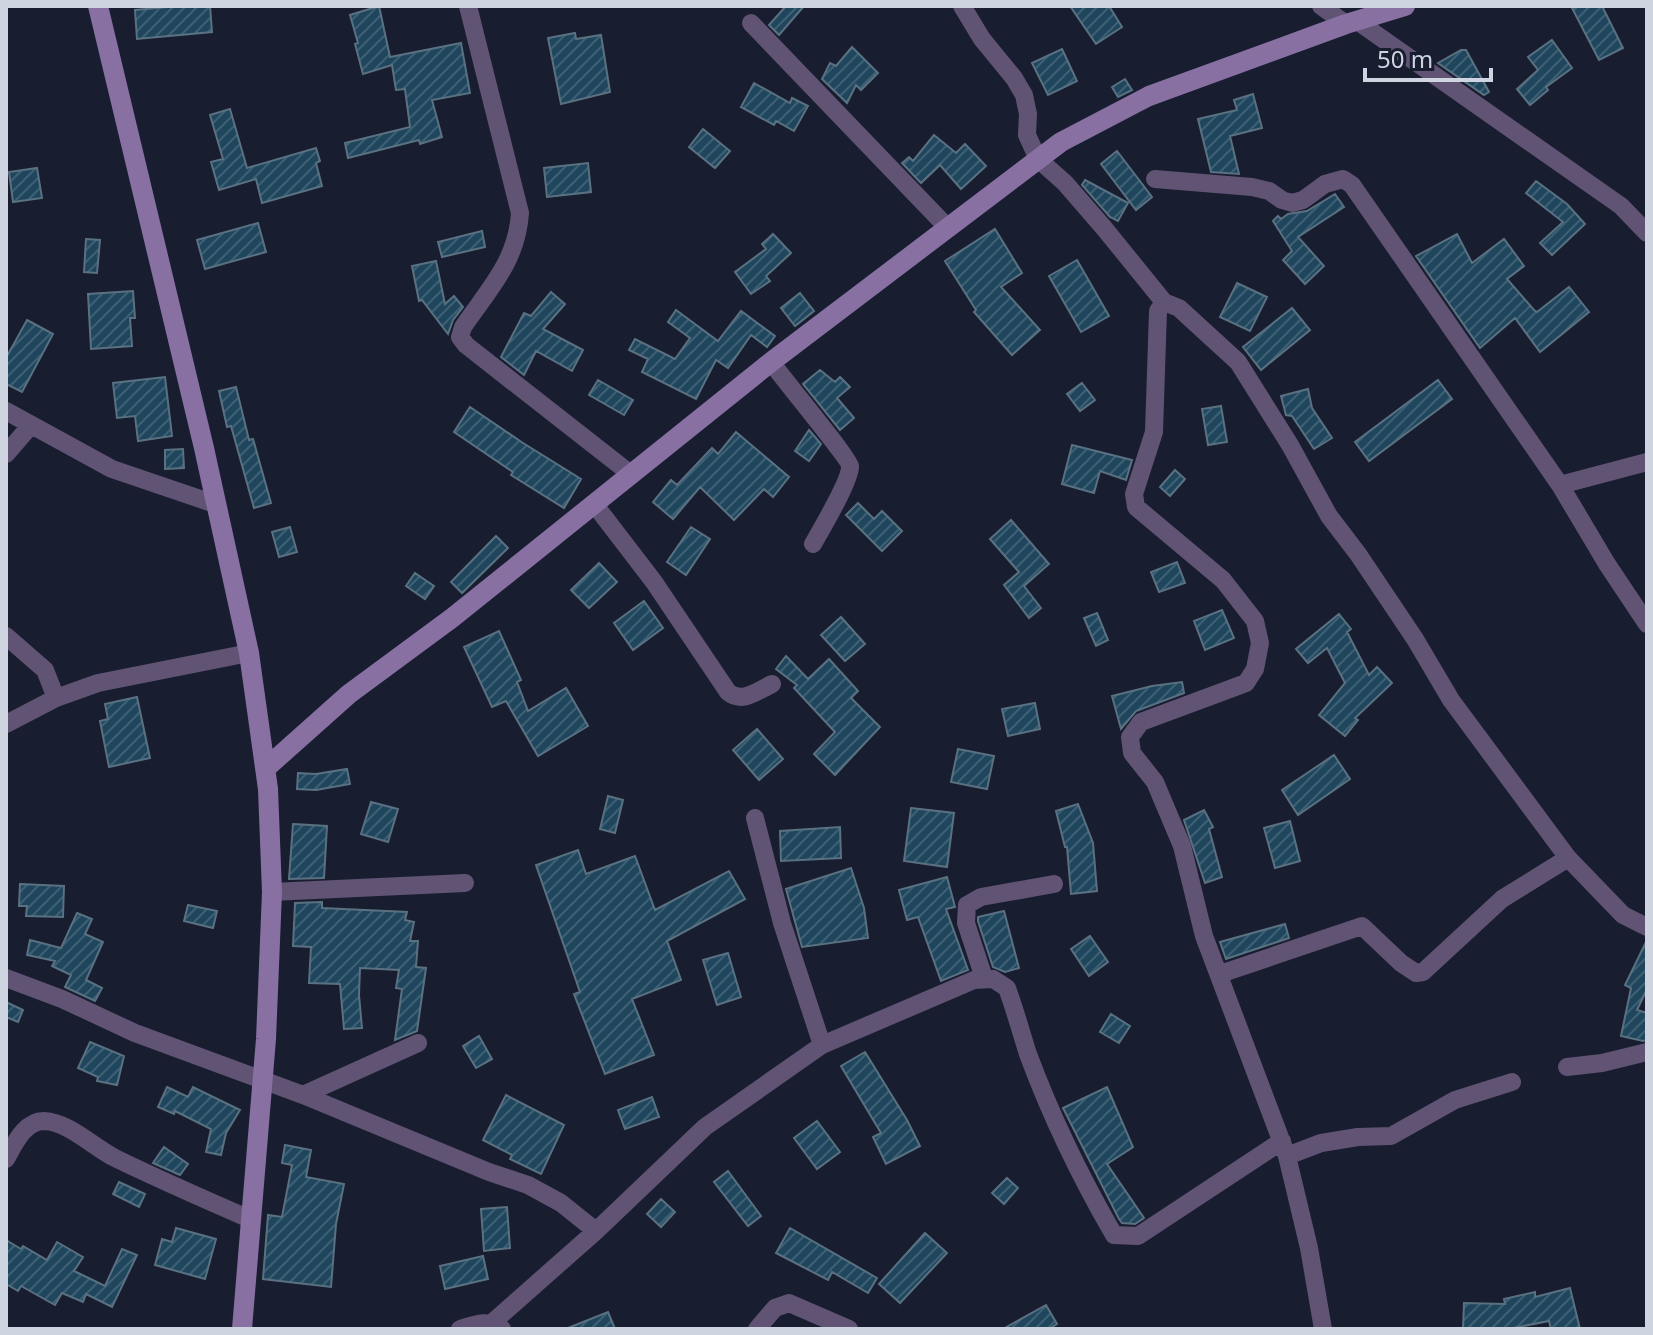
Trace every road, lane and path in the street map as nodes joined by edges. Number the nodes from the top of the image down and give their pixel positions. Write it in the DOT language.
graph roads {
  1 [pos="98,6"];
  2 [pos="468,6"];
  3 [pos="962,6"];
  4 [pos="1321,6"];
  5 [pos="1405,6"];
  6 [pos="1352,22"];
  7 [pos="751,23"];
  8 [pos="1038,159"];
  9 [pos="1155,179"];
  10 [pos="947,227"];
  11 [pos="1647,233"];
  12 [pos="1164,302"];
  13 [pos="771,362"];
  14 [pos="6,411"];
  15 [pos="31,425"];
  16 [pos="6,454"];
  17 [pos="1647,462"];
  18 [pos="632,475"];
  19 [pos="1560,485"];
  20 [pos="215,504"];
  21 [pos="595,505"];
  22 [pos="813,544"];
  23 [pos="1647,624"];
  24 [pos="6,636"];
  25 [pos="249,653"];
  26 [pos="772,684"];
  27 [pos="56,698"];
  28 [pos="6,724"];
  29 [pos="266,768"];
  30 [pos="755,818"];
  31 [pos="1568,858"];
  32 [pos="465,883"];
  33 [pos="1054,884"];
  34 [pos="272,892"];
  35 [pos="1647,927"];
  36 [pos="1220,974"];
  37 [pos="6,978"];
  38 [pos="984,978"];
  39 [pos="418,1043"];
  40 [pos="822,1045"];
  41 [pos="1647,1052"];
  42 [pos="1567,1067"];
  43 [pos="262,1080"];
  44 [pos="1512,1082"];
  45 [pos="303,1095"];
  46 [pos="1284,1149"];
  47 [pos="6,1159"];
  48 [pos="252,1220"];
  49 [pos="596,1231"];
  50 [pos="498,1326"];
  51 [pos="242,1329"];
  52 [pos="460,1329"];
  53 [pos="757,1329"];
  54 [pos="849,1329"];
  55 [pos="1323,1329"];
  1 -- 20 [label="street"];
  2 -- 18 [label="street"];
  3 -- 8 [label="street"];
  4 -- 6 [label="street"];
  5 -- 6 [label="street"];
  6 -- 8 [label="street"];
  6 -- 11 [label="street"];
  7 -- 10 [label="street"];
  8 -- 10 [label="street"];
  8 -- 12 [label="street"];
  9 -- 19 [label="street"];
  10 -- 13 [label="street"];
  12 -- 31 [label="street"];
  12 -- 36 [label="street"];
  13 -- 18 [label="street"];
  13 -- 22 [label="street"];
  14 -- 15 [label="street"];
  15 -- 16 [label="street"];
  15 -- 20 [label="street"];
  17 -- 19 [label="street"];
  18 -- 21 [label="street"];
  19 -- 23 [label="street"];
  20 -- 25 [label="street"];
  21 -- 26 [label="street"];
  21 -- 29 [label="street"];
  24 -- 27 [label="street"];
  25 -- 27 [label="street"];
  25 -- 29 [label="street"];
  27 -- 28 [label="street"];
  29 -- 34 [label="street"];
  30 -- 40 [label="street"];
  31 -- 35 [label="street"];
  31 -- 36 [label="street"];
  32 -- 34 [label="street"];
  33 -- 38 [label="street"];
  34 -- 43 [label="street"];
  36 -- 46 [label="street"];
  37 -- 43 [label="street"];
  38 -- 40 [label="street"];
  38 -- 46 [label="street"];
  39 -- 45 [label="street"];
  40 -- 49 [label="street"];
  41 -- 42 [label="street"];
  43 -- 45 [label="street"];
  43 -- 48 [label="street"];
  44 -- 46 [label="street"];
  45 -- 49 [label="street"];
  46 -- 55 [label="street"];
  47 -- 48 [label="street"];
  48 -- 51 [label="street"];
  49 -- 50 [label="street"];
  50 -- 52 [label="street"];
  53 -- 54 [label="street"];
}
